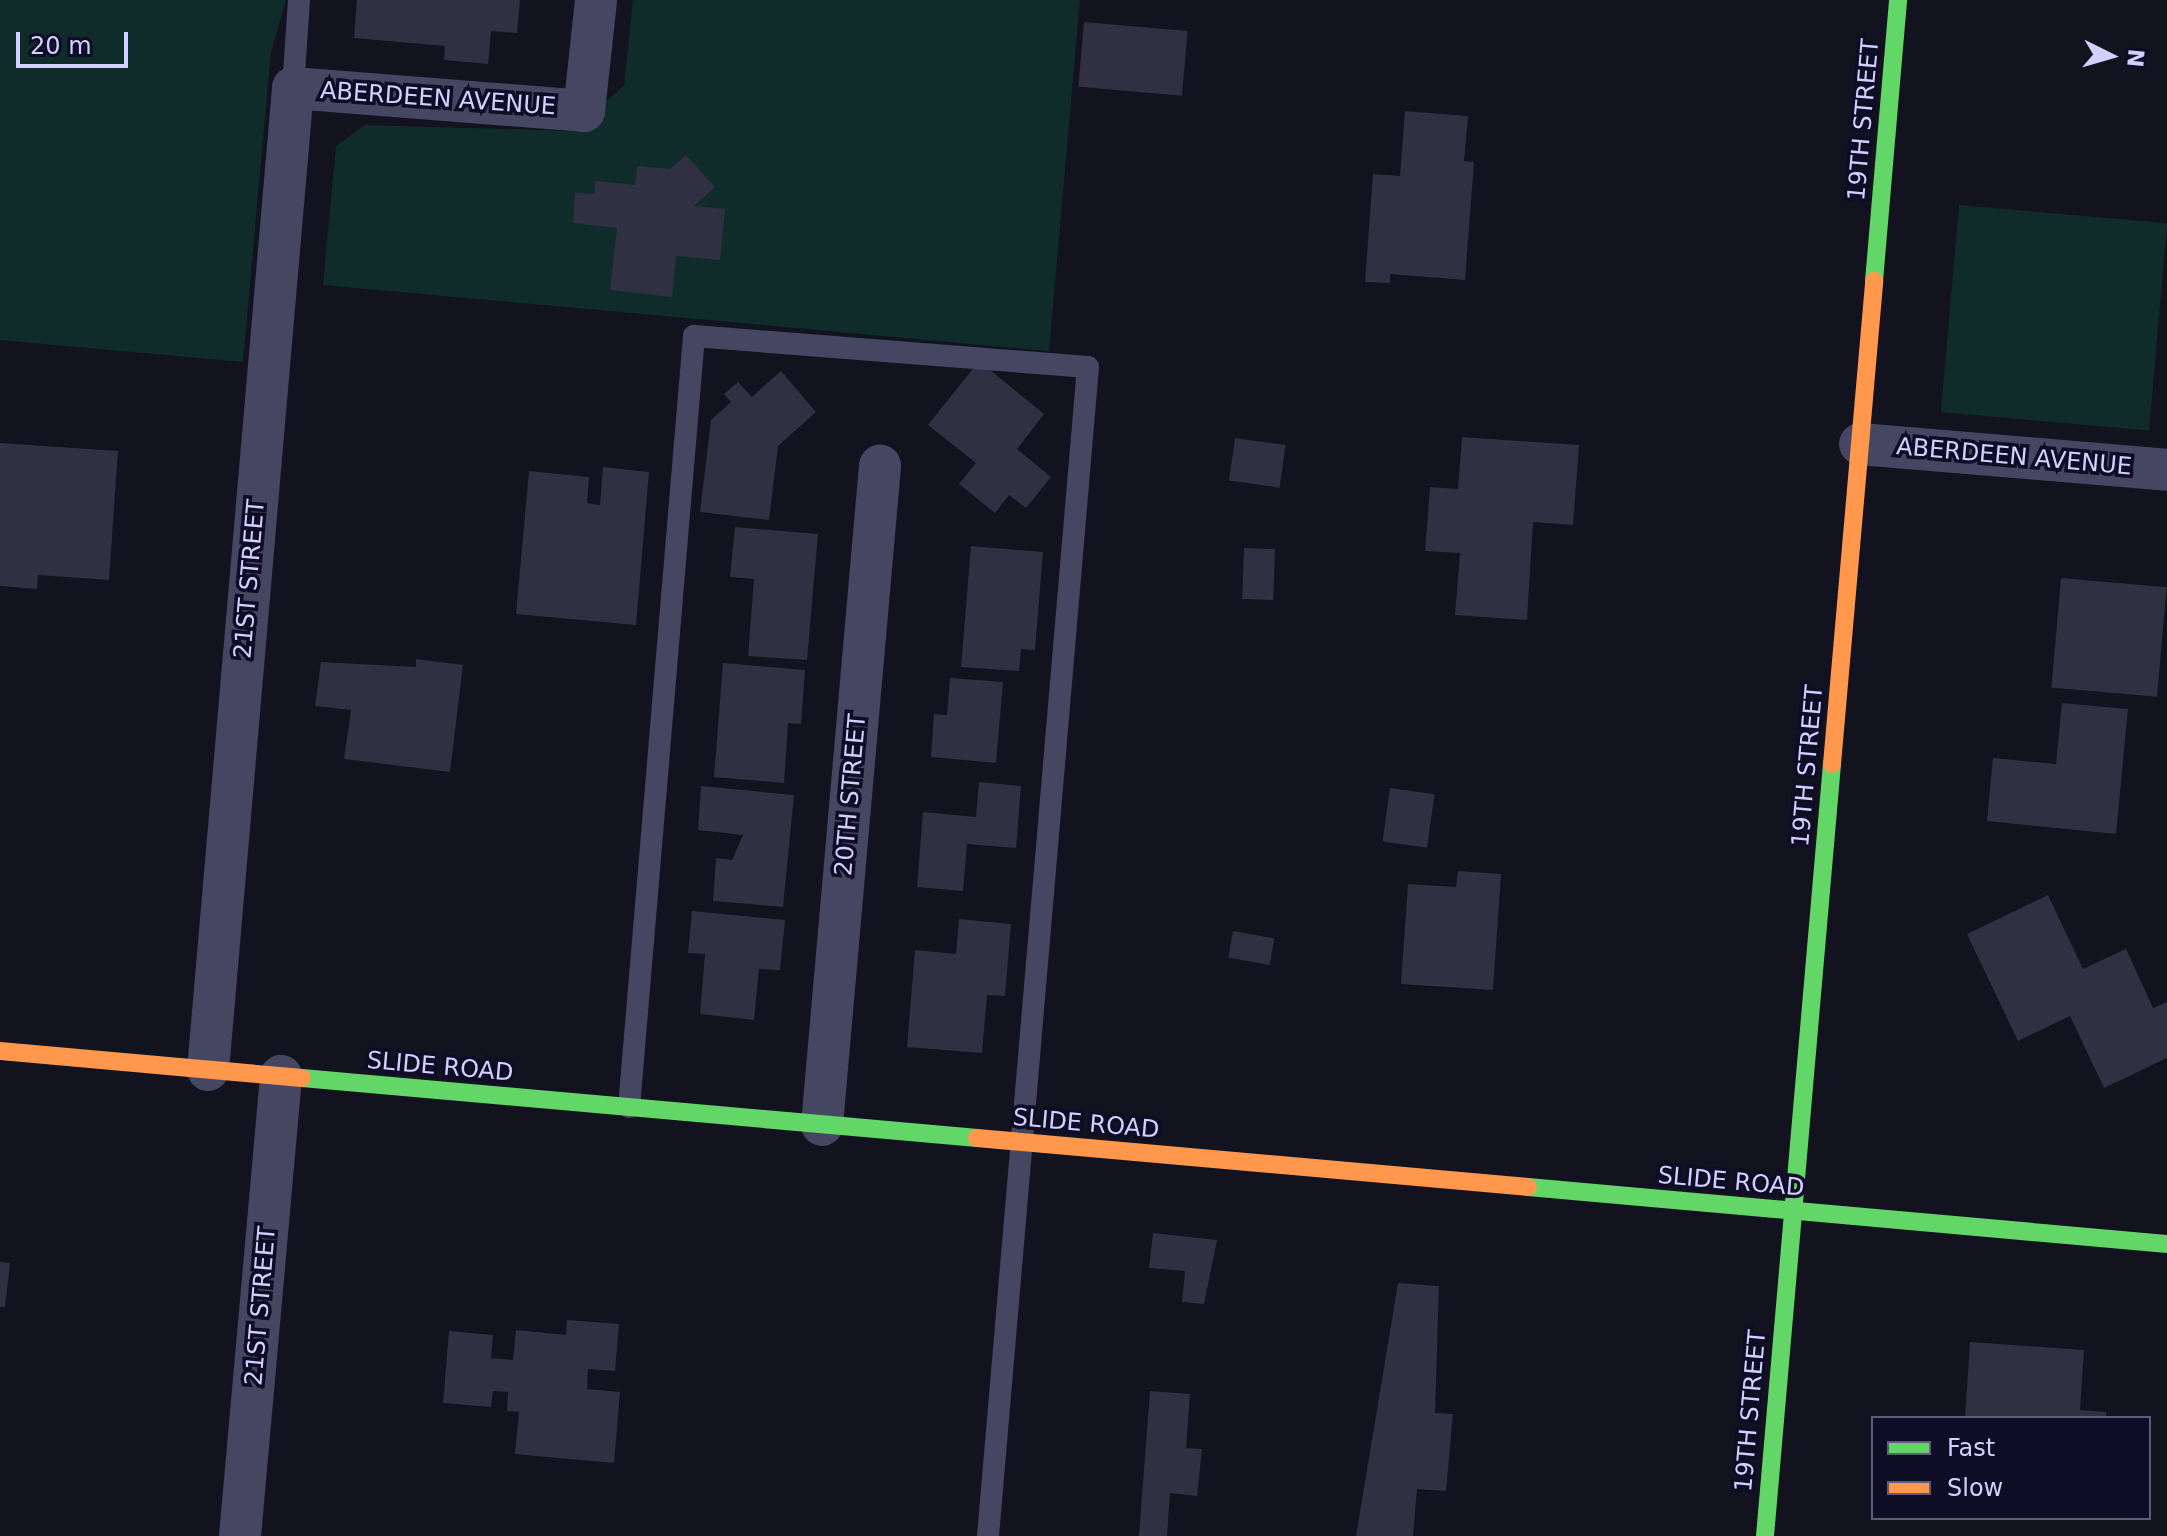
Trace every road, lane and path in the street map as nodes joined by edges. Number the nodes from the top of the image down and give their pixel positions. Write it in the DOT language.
graph roads {
  1 [pos="299,0"];
  2 [pos="596,0"];
  3 [pos="1898,0"];
  4 [pos="293,88"];
  5 [pos="1860,444"];
  6 [pos="880,466"];
  7 [pos="2167,470"];
  8 [pos="0,1051"];
  9 [pos="208,1070"];
  10 [pos="281,1076"];
  11 [pos="629,1107"];
  12 [pos="822,1125"];
  13 [pos="1023,1143"];
  14 [pos="1793,1211"];
  15 [pos="2167,1244"];
  16 [pos="240,1536"];
  17 [pos="988,1536"];
  18 [pos="1765,1536"];
  1 -- 4 [label="lane"];
  2 -- 4 [label="street, ABERDEEN AVENUE"];
  3 -- 5 [label="main road, 19TH STREET"];
  4 -- 9 [label="street, 21ST STREET"];
  5 -- 7 [label="street, ABERDEEN AVENUE"];
  5 -- 14 [label="main road, 19TH STREET"];
  6 -- 12 [label="street, 20TH STREET"];
  8 -- 9 [label="main road, SLIDE ROAD"];
  9 -- 10 [label="main road, SLIDE ROAD"];
  10 -- 11 [label="main road, SLIDE ROAD"];
  10 -- 16 [label="street, 21ST STREET"];
  11 -- 12 [label="main road, SLIDE ROAD"];
  11 -- 13 [label="lane"];
  12 -- 13 [label="main road, SLIDE ROAD"];
  13 -- 14 [label="main road, SLIDE ROAD"];
  13 -- 17 [label="lane"];
  14 -- 15 [label="main road, SLIDE ROAD"];
  14 -- 18 [label="main road, 19TH STREET"];
}
